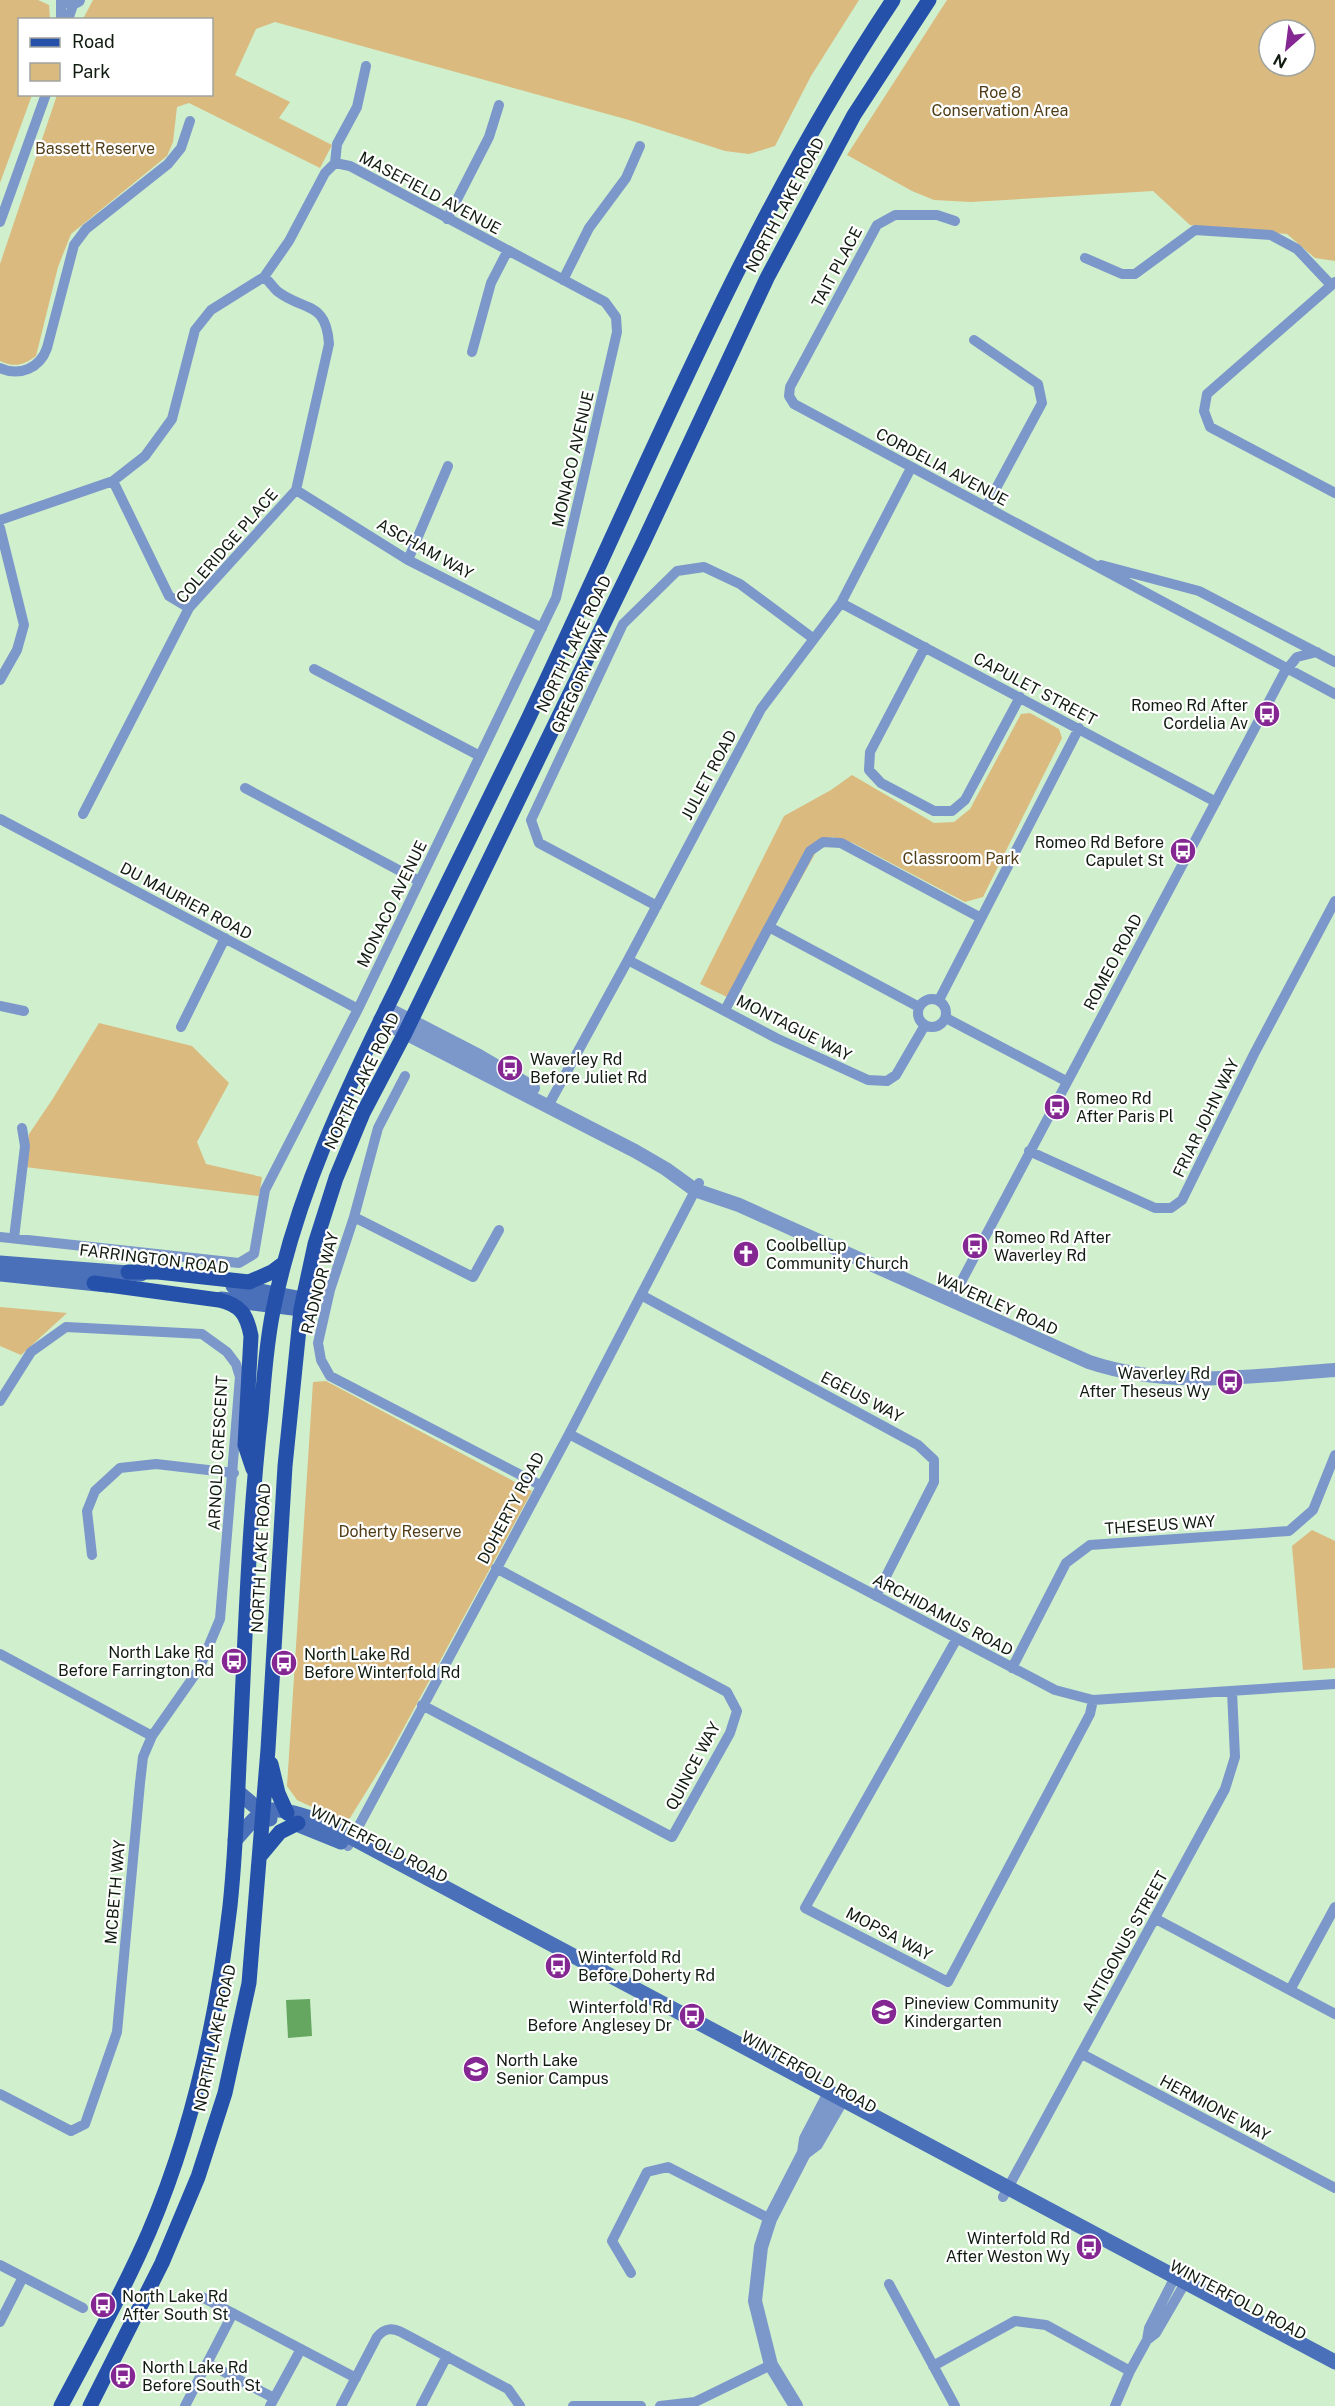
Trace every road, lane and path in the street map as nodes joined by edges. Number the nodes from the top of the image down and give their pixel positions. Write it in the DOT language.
graph roads {
  1 [pos="893,0"];
  2 [pos="929,0"];
  3 [pos="69,1"];
  4 [pos="61,18"];
  5 [pos="68,18"];
  6 [pos="366,66"];
  7 [pos="45,96"];
  8 [pos="499,105"];
  9 [pos="190,121"];
  10 [pos="640,146"];
  11 [pos="335,163"];
  12 [pos="447,219"];
  13 [pos="955,220"];
  14 [pos="0,222"];
  15 [pos="507,252"];
  16 [pos="1084,258"];
  17 [pos="264,277"];
  18 [pos="563,280"];
  19 [pos="1333,284"];
  20 [pos="616,317"];
  21 [pos="974,340"];
  22 [pos="472,352"];
  23 [pos="0,368"];
  24 [pos="789,396"];
  25 [pos="448,466"];
  26 [pos="911,468"];
  27 [pos="113,481"];
  28 [pos="296,490"];
  29 [pos="1335,493"];
  30 [pos="986,507"];
  31 [pos="0,520"];
  32 [pos="0,528"];
  33 [pos="408,560"];
  34 [pos="1084,560"];
  35 [pos="841,603"];
  36 [pos="189,608"];
  37 [pos="542,628"];
  38 [pos="814,639"];
  39 [pos="925,647"];
  40 [pos="1317,652"];
  41 [pos="1335,662"];
  42 [pos="1287,668"];
  43 [pos="314,669"];
  44 [pos="0,680"];
  45 [pos="1335,694"];
  46 [pos="1020,697"];
  47 [pos="1079,728"];
  48 [pos="480,756"];
  49 [pos="244,788"];
  50 [pos="1216,802"];
  51 [pos="83,814"];
  52 [pos="0,819"];
  53 [pos="419,881"];
  54 [pos="1335,901"];
  55 [pos="657,906"];
  56 [pos="981,918"];
  57 [pos="769,927"];
  58 [pos="225,939"];
  59 [pos="628,960"];
  60 [pos="939,1000"];
  61 [pos="0,1006"];
  62 [pos="919,1006"];
  63 [pos="358,1009"];
  64 [pos="725,1010"];
  65 [pos="24,1011"];
  66 [pos="383,1014"];
  67 [pos="946,1018"];
  68 [pos="925,1025"];
  69 [pos="408,1026"];
  70 [pos="181,1027"];
  71 [pos="405,1076"];
  72 [pos="1066,1081"];
  73 [pos="550,1102"];
  74 [pos="22,1128"];
  75 [pos="1029,1151"];
  76 [pos="697,1187"];
  77 [pos="354,1217"];
  78 [pos="499,1230"];
  79 [pos="0,1237"];
  80 [pos="14,1238"];
  81 [pos="0,1263"];
  82 [pos="284,1263"];
  83 [pos="128,1272"];
  84 [pos="0,1274"];
  85 [pos="94,1283"];
  86 [pos="641,1295"];
  87 [pos="953,1298"];
  88 [pos="275,1299"];
  89 [pos="302,1304"];
  90 [pos="1335,1362"];
  91 [pos="1335,1370"];
  92 [pos="0,1401"];
  93 [pos="569,1434"];
  94 [pos="1335,1455"];
  95 [pos="255,1471"];
  96 [pos="234,1473"];
  97 [pos="540,1485"];
  98 [pos="92,1555"];
  99 [pos="496,1568"];
  100 [pos="876,1596"];
  101 [pos="956,1640"];
  102 [pos="0,1654"];
  103 [pos="1012,1668"];
  104 [pos="1335,1684"];
  105 [pos="1232,1691"];
  106 [pos="1093,1700"];
  107 [pos="422,1705"];
  108 [pos="152,1736"];
  109 [pos="268,1749"];
  110 [pos="238,1792"];
  111 [pos="263,1812"];
  112 [pos="293,1818"];
  113 [pos="235,1840"];
  114 [pos="350,1842"];
  115 [pos="260,1856"];
  116 [pos="1335,1907"];
  117 [pos="1156,1919"];
  118 [pos="1290,1990"];
  119 [pos="1335,2014"];
  120 [pos="1082,2054"];
  121 [pos="0,2094"];
  122 [pos="833,2100"];
  123 [pos="1335,2188"];
  124 [pos="1005,2193"];
  125 [pos="770,2219"];
  126 [pos="0,2265"];
  127 [pos="631,2273"];
  128 [pos="23,2277"];
  129 [pos="889,2284"];
  130 [pos="1178,2284"];
  131 [pos="202,2297"];
  132 [pos="83,2308"];
  133 [pos="233,2313"];
  134 [pos="0,2322"];
  135 [pos="301,2349"];
  136 [pos="447,2356"];
  137 [pos="1335,2362"];
  138 [pos="207,2363"];
  139 [pos="771,2365"];
  140 [pos="933,2366"];
  141 [pos="1130,2370"];
  142 [pos="1335,2372"];
  143 [pos="356,2378"];
  144 [pos="272,2402"];
  145 [pos="61,2406"];
  146 [pos="90,2406"];
  147 [pos="185,2406"];
  148 [pos="341,2406"];
  149 [pos="421,2406"];
  150 [pos="520,2406"];
  151 [pos="573,2406"];
  152 [pos="641,2406"];
  153 [pos="660,2406"];
  154 [pos="796,2406"];
  155 [pos="955,2406"];
  156 [pos="1115,2406"];
  1 -- 66 [label="main road, NORTH LAKE ROAD"];
  2 -- 69 [label="main road, NORTH LAKE ROAD"];
  3 -- 4 [label="street"];
  3 -- 5 [label="street"];
  6 -- 11 [label="street"];
  7 -- 14 [label="street"];
  8 -- 12 [label="street"];
  9 -- 23 [label="street"];
  10 -- 18 [label="street"];
  11 -- 12 [label="street, MASEFIELD AVENUE"];
  11 -- 17 [label="street, MASEFIELD AVENUE"];
  12 -- 15 [label="street, MASEFIELD AVENUE"];
  13 -- 24 [label="street, TAIT PLACE"];
  15 -- 18 [label="street, MASEFIELD AVENUE"];
  15 -- 22 [label="street"];
  16 -- 19 [label="street"];
  17 -- 27 [label="street, MASEFIELD AVENUE"];
  17 -- 28 [label="street, COLERIDGE PLACE"];
  18 -- 20 [label="street, MASEFIELD AVENUE"];
  19 -- 29 [label="street"];
  20 -- 37 [label="street, MONACO AVENUE"];
  21 -- 30 [label="street"];
  24 -- 26 [label="street, CORDELIA AVENUE"];
  25 -- 33 [label="street"];
  26 -- 30 [label="street, CORDELIA AVENUE"];
  26 -- 35 [label="street, JULIET ROAD"];
  27 -- 31 [label="street, MASEFIELD AVENUE"];
  27 -- 36 [label="street"];
  28 -- 33 [label="street, ASCHAM WAY"];
  28 -- 36 [label="street, COLERIDGE PLACE"];
  30 -- 34 [label="street, CORDELIA AVENUE"];
  32 -- 44 [label="street"];
  33 -- 37 [label="street, ASCHAM WAY"];
  34 -- 40 [label="street, CORDELIA AVENUE"];
  34 -- 42 [label="street, CORDELIA AVENUE"];
  35 -- 38 [label="street, JULIET ROAD"];
  35 -- 39 [label="street, CAPULET STREET"];
  36 -- 51 [label="street, COLERIDGE PLACE"];
  37 -- 48 [label="street, MONACO AVENUE"];
  38 -- 55 [label="street, JULIET ROAD"];
  38 -- 55 [label="street, GREGORY WAY"];
  39 -- 46 [label="street, CAPULET STREET"];
  39 -- 46 [label="street"];
  40 -- 41 [label="street, CORDELIA AVENUE"];
  40 -- 42 [label="street"];
  42 -- 45 [label="street, CORDELIA AVENUE"];
  42 -- 50 [label="street, ROMEO ROAD"];
  43 -- 48 [label="street"];
  46 -- 47 [label="street, CAPULET STREET"];
  47 -- 50 [label="street, CAPULET STREET"];
  47 -- 56 [label="street"];
  48 -- 53 [label="street, MONACO AVENUE"];
  49 -- 53 [label="street"];
  50 -- 72 [label="street, ROMEO ROAD"];
  52 -- 58 [label="street, DU MAURIER ROAD"];
  53 -- 63 [label="street, MONACO AVENUE"];
  54 -- 75 [label="street, FRIAR JOHN WAY"];
  55 -- 59 [label="street, JULIET ROAD"];
  56 -- 57 [label="street"];
  56 -- 60 [label="street"];
  57 -- 62 [label="street"];
  57 -- 64 [label="street"];
  58 -- 63 [label="street, DU MAURIER ROAD"];
  58 -- 70 [label="street"];
  59 -- 64 [label="street, MONTAGUE WAY"];
  59 -- 73 [label="street, JULIET ROAD"];
  60 -- 62 [label="street"];
  60 -- 67 [label="street"];
  61 -- 65 [label="street"];
  62 -- 68 [label="street"];
  63 -- 80 [label="street, MONACO AVENUE"];
  64 -- 68 [label="street, MONTAGUE WAY"];
  66 -- 69 [label="street, WAVERLEY ROAD"];
  66 -- 82 [label="main road, NORTH LAKE ROAD"];
  67 -- 68 [label="street"];
  67 -- 72 [label="street"];
  69 -- 73 [label="street, WAVERLEY ROAD"];
  69 -- 89 [label="main road, NORTH LAKE ROAD"];
  71 -- 77 [label="street, RADNOR WAY"];
  72 -- 75 [label="street, ROMEO ROAD"];
  73 -- 76 [label="street, WAVERLEY ROAD"];
  74 -- 80 [label="street"];
  75 -- 87 [label="street, ROMEO ROAD"];
  76 -- 86 [label="street, DOHERTY ROAD"];
  76 -- 87 [label="street, WAVERLEY ROAD"];
  77 -- 78 [label="street"];
  77 -- 97 [label="street, RADNOR WAY"];
  79 -- 80 [label="street, MONACO AVENUE"];
  81 -- 83 [label="main road, FARRINGTON ROAD"];
  82 -- 83 [label="main road"];
  82 -- 88 [label="main road, NORTH LAKE ROAD"];
  83 -- 88 [label="main road, FARRINGTON ROAD"];
  84 -- 85 [label="main road, FARRINGTON ROAD"];
  85 -- 88 [label="main road, FARRINGTON ROAD"];
  85 -- 95 [label="main road"];
  86 -- 93 [label="street, DOHERTY ROAD"];
  86 -- 100 [label="street, EGEUS WAY"];
  87 -- 90 [label="street, WAVERLEY ROAD"];
  87 -- 91 [label="street, WAVERLEY ROAD"];
  88 -- 89 [label="main road, FARRINGTON ROAD"];
  88 -- 95 [label="main road, NORTH LAKE ROAD"];
  89 -- 109 [label="main road, NORTH LAKE ROAD"];
  92 -- 96 [label="street, ARNOLD CRESCENT"];
  93 -- 97 [label="street, DOHERTY ROAD"];
  93 -- 100 [label="street, ARCHIDAMUS ROAD"];
  94 -- 103 [label="street, THESEUS WAY"];
  95 -- 110 [label="main road, NORTH LAKE ROAD"];
  96 -- 98 [label="street"];
  96 -- 108 [label="street, ARNOLD CRESCENT"];
  97 -- 99 [label="street, DOHERTY ROAD"];
  99 -- 107 [label="street, DOHERTY ROAD"];
  99 -- 107 [label="street, QUINCE WAY"];
  100 -- 101 [label="street, ARCHIDAMUS ROAD"];
  101 -- 103 [label="street, ARCHIDAMUS ROAD"];
  101 -- 106 [label="street, MOPSA WAY"];
  102 -- 108 [label="street"];
  103 -- 106 [label="street, ARCHIDAMUS ROAD"];
  104 -- 105 [label="street, ARCHIDAMUS ROAD"];
  105 -- 106 [label="street, ARCHIDAMUS ROAD"];
  105 -- 117 [label="street, ANTIGONUS STREET"];
  107 -- 114 [label="street, DOHERTY ROAD"];
  108 -- 121 [label="street, MCBETH WAY"];
  109 -- 111 [label="main road, NORTH LAKE ROAD"];
  109 -- 112 [label="main road"];
  110 -- 111 [label="main road, WINTERFOLD ROAD"];
  110 -- 113 [label="main road, NORTH LAKE ROAD"];
  111 -- 112 [label="main road, WINTERFOLD ROAD"];
  111 -- 113 [label="main road"];
  111 -- 115 [label="main road, NORTH LAKE ROAD"];
  112 -- 114 [label="main road, WINTERFOLD ROAD"];
  112 -- 115 [label="main road"];
  113 -- 145 [label="main road, NORTH LAKE ROAD"];
  114 -- 122 [label="main road, WINTERFOLD ROAD"];
  115 -- 146 [label="main road, NORTH LAKE ROAD"];
  116 -- 118 [label="street"];
  117 -- 118 [label="street"];
  117 -- 120 [label="street, ANTIGONUS STREET"];
  118 -- 119 [label="street"];
  120 -- 123 [label="street, HERMIONE WAY"];
  120 -- 124 [label="street, ANTIGONUS STREET"];
  122 -- 124 [label="main road, WINTERFOLD ROAD"];
  122 -- 125 [label="street"];
  124 -- 130 [label="main road, WINTERFOLD ROAD"];
  125 -- 127 [label="street"];
  125 -- 139 [label="street"];
  126 -- 128 [label="street"];
  128 -- 132 [label="street"];
  128 -- 134 [label="street"];
  129 -- 140 [label="street"];
  130 -- 137 [label="main road, WINTERFOLD ROAD"];
  130 -- 141 [label="street"];
  130 -- 142 [label="main road, WINTERFOLD ROAD"];
  131 -- 133 [label="street"];
  133 -- 135 [label="street"];
  133 -- 138 [label="street"];
  135 -- 143 [label="street"];
  135 -- 144 [label="street"];
  136 -- 143 [label="street"];
  136 -- 149 [label="street"];
  136 -- 150 [label="street"];
  138 -- 144 [label="street"];
  138 -- 147 [label="street"];
  139 -- 153 [label="street"];
  139 -- 154 [label="street"];
  140 -- 141 [label="street"];
  140 -- 155 [label="street"];
  141 -- 156 [label="street"];
  143 -- 148 [label="street"];
  151 -- 152 [label="street"];
}
